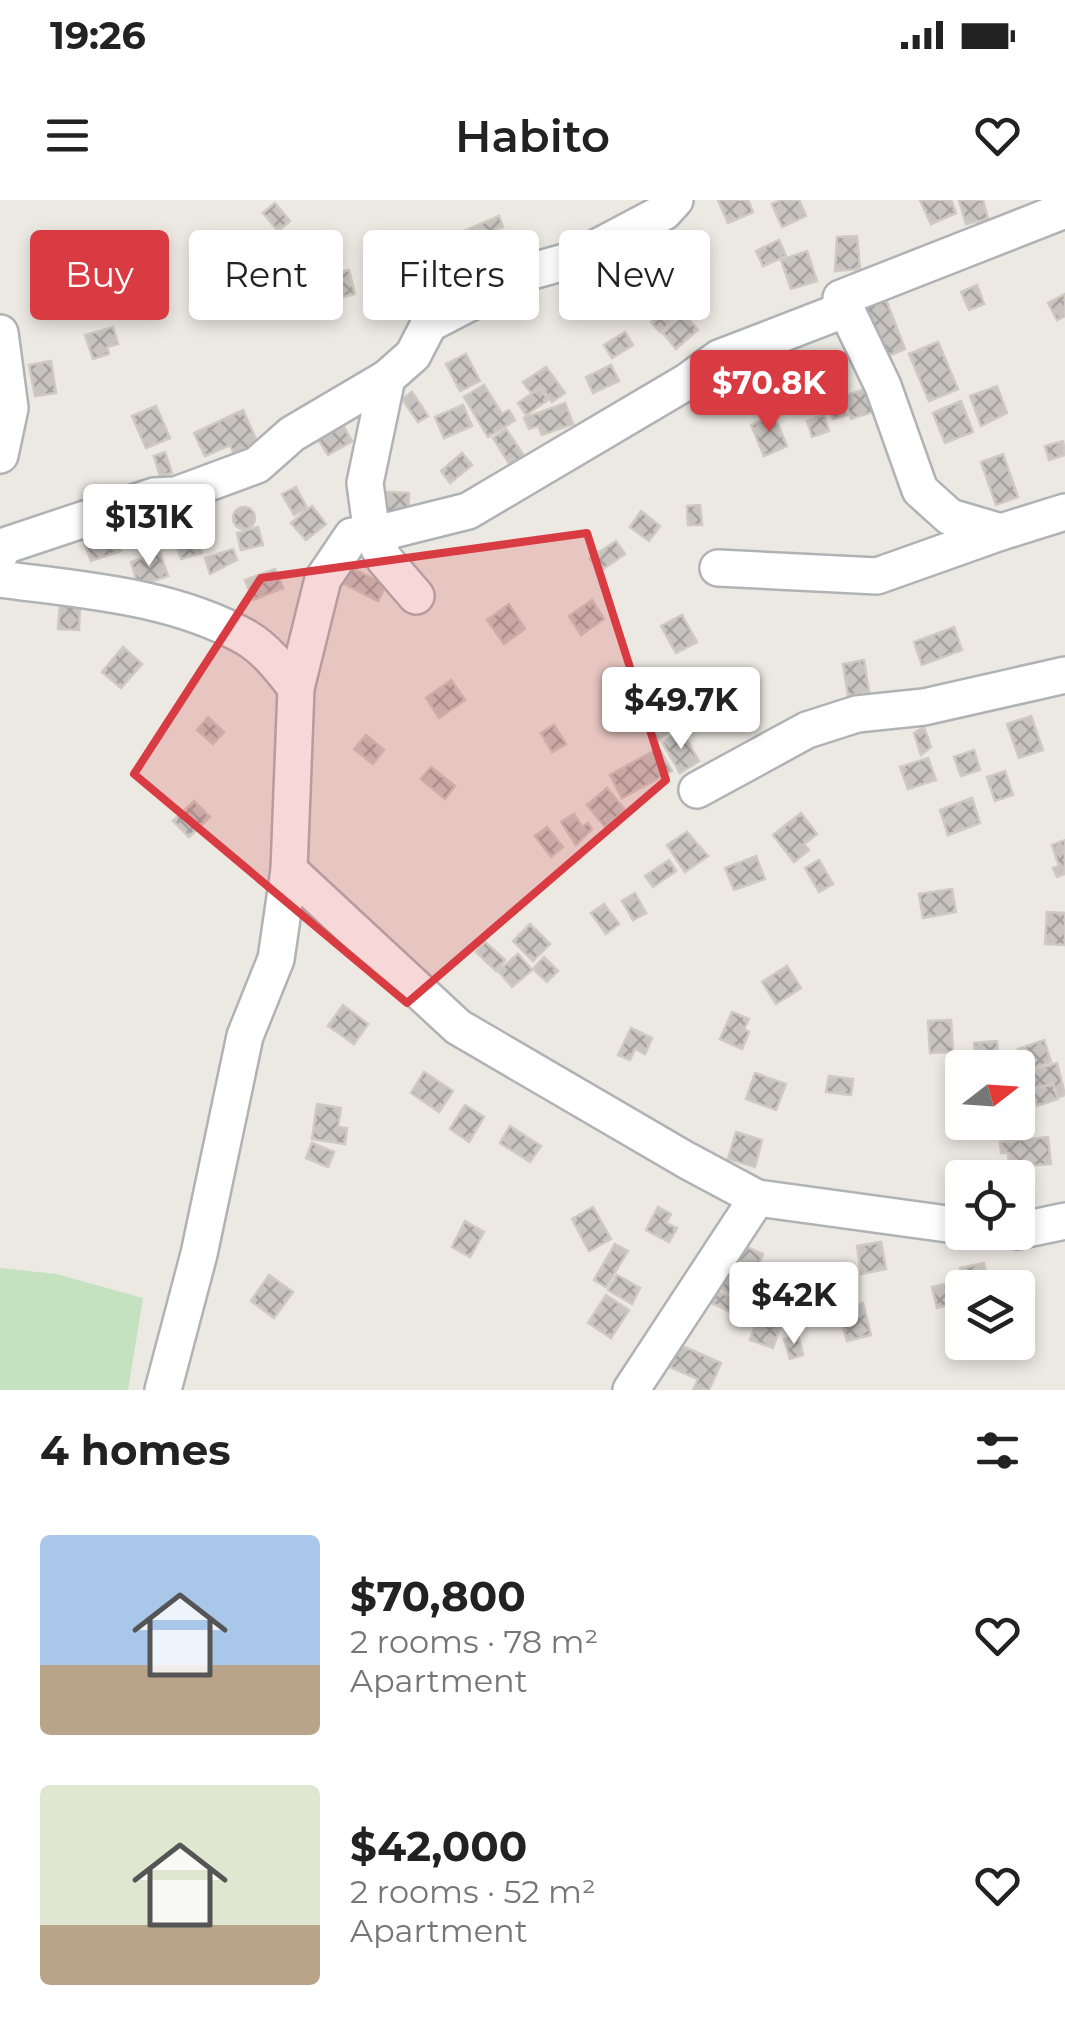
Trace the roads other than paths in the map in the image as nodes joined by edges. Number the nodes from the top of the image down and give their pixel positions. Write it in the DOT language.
graph roads {
  1 [pos="675,200"];
  2 [pos="1065,210"];
  3 [pos="846,310"];
  4 [pos="0,333"];
  5 [pos="387,378"];
  6 [pos="0,456"];
  7 [pos="1065,512"];
  8 [pos="1000,532"];
  9 [pos="372,534"];
  10 [pos="0,554"];
  11 [pos="718,568"];
  12 [pos="0,579"];
  13 [pos="416,596"];
  14 [pos="1065,676"];
  15 [pos="296,688"];
  16 [pos="697,790"];
  17 [pos="288,870"];
  18 [pos="758,1198"];
  19 [pos="1065,1222"];
  20 [pos="945,1224"];
  21 [pos="1035,1228"];
  22 [pos="163,1390"];
  23 [pos="631,1390"];
  1 -- 5 [label="street"];
  2 -- 3 [label="street"];
  3 -- 8 [label="street"];
  3 -- 9 [label="street"];
  4 -- 6 [label="street"];
  5 -- 9 [label="street"];
  5 -- 10 [label="street"];
  7 -- 8 [label="street"];
  8 -- 11 [label="street"];
  9 -- 13 [label="street"];
  9 -- 15 [label="street"];
  12 -- 15 [label="street"];
  14 -- 16 [label="street"];
  15 -- 17 [label="street"];
  17 -- 18 [label="street"];
  17 -- 22 [label="street"];
  18 -- 20 [label="street"];
  18 -- 23 [label="street"];
  19 -- 21 [label="street"];
}
